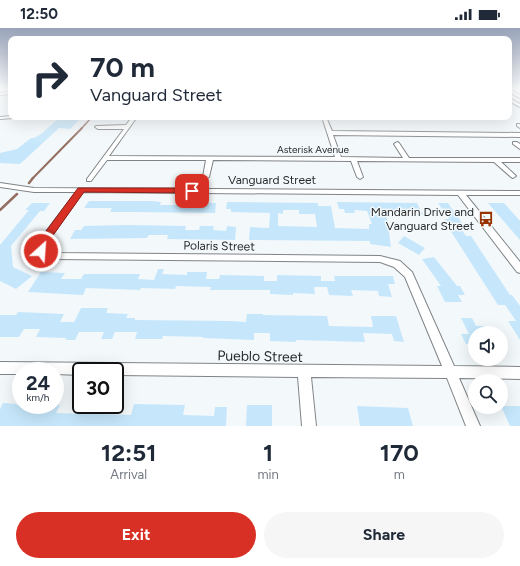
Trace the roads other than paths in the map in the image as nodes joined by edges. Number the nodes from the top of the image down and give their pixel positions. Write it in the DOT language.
graph roads {
  1 [pos="133,120"];
  2 [pos="325,120"];
  3 [pos="98,127"];
  4 [pos="127,128"];
  5 [pos="330,134"];
  6 [pos="520,135"];
  7 [pos="397,144"];
  8 [pos="105,158"];
  9 [pos="210,158"];
  10 [pos="339,159"];
  11 [pos="353,159"];
  12 [pos="407,159"];
  13 [pos="496,160"];
  14 [pos="520,160"];
  15 [pos="513,176"];
  16 [pos="206,177"];
  17 [pos="360,177"];
  18 [pos="89,180"];
  19 [pos="0,185"];
  20 [pos="81,190"];
  21 [pos="460,192"];
  22 [pos="520,193"];
  23 [pos="520,269"];
  24 [pos="0,368"];
  25 [pos="304,371"];
  26 [pos="450,373"];
  27 [pos="520,373"];
  28 [pos="309,426"];
  29 [pos="473,426"];
  1 -- 4 [label="street"];
  2 -- 5 [label="street"];
  3 -- 4 [label="street"];
  4 -- 8 [label="street"];
  5 -- 6 [label="street"];
  5 -- 10 [label="street"];
  7 -- 12 [label="street"];
  8 -- 9 [label="street, Asterisk Avenue"];
  8 -- 18 [label="street"];
  9 -- 10 [label="street, Asterisk Avenue"];
  9 -- 16 [label="street"];
  10 -- 11 [label="street, Asterisk Avenue"];
  11 -- 12 [label="street, Asterisk Avenue"];
  11 -- 17 [label="street"];
  12 -- 13 [label="street, Asterisk Avenue"];
  13 -- 14 [label="street, Asterisk Avenue"];
  13 -- 15 [label="street"];
  19 -- 20 [label="street, Vanguard Street"];
  20 -- 21 [label="street, Vanguard Street"];
  20 -- 26 [label="street, Polaris Street"];
  21 -- 22 [label="street, Vanguard Street"];
  21 -- 23 [label="street"];
  24 -- 25 [label="street, Pueblo Street"];
  25 -- 26 [label="street, Pueblo Street"];
  25 -- 28 [label="street"];
  26 -- 27 [label="street, Pueblo Street"];
  26 -- 29 [label="street"];
}
